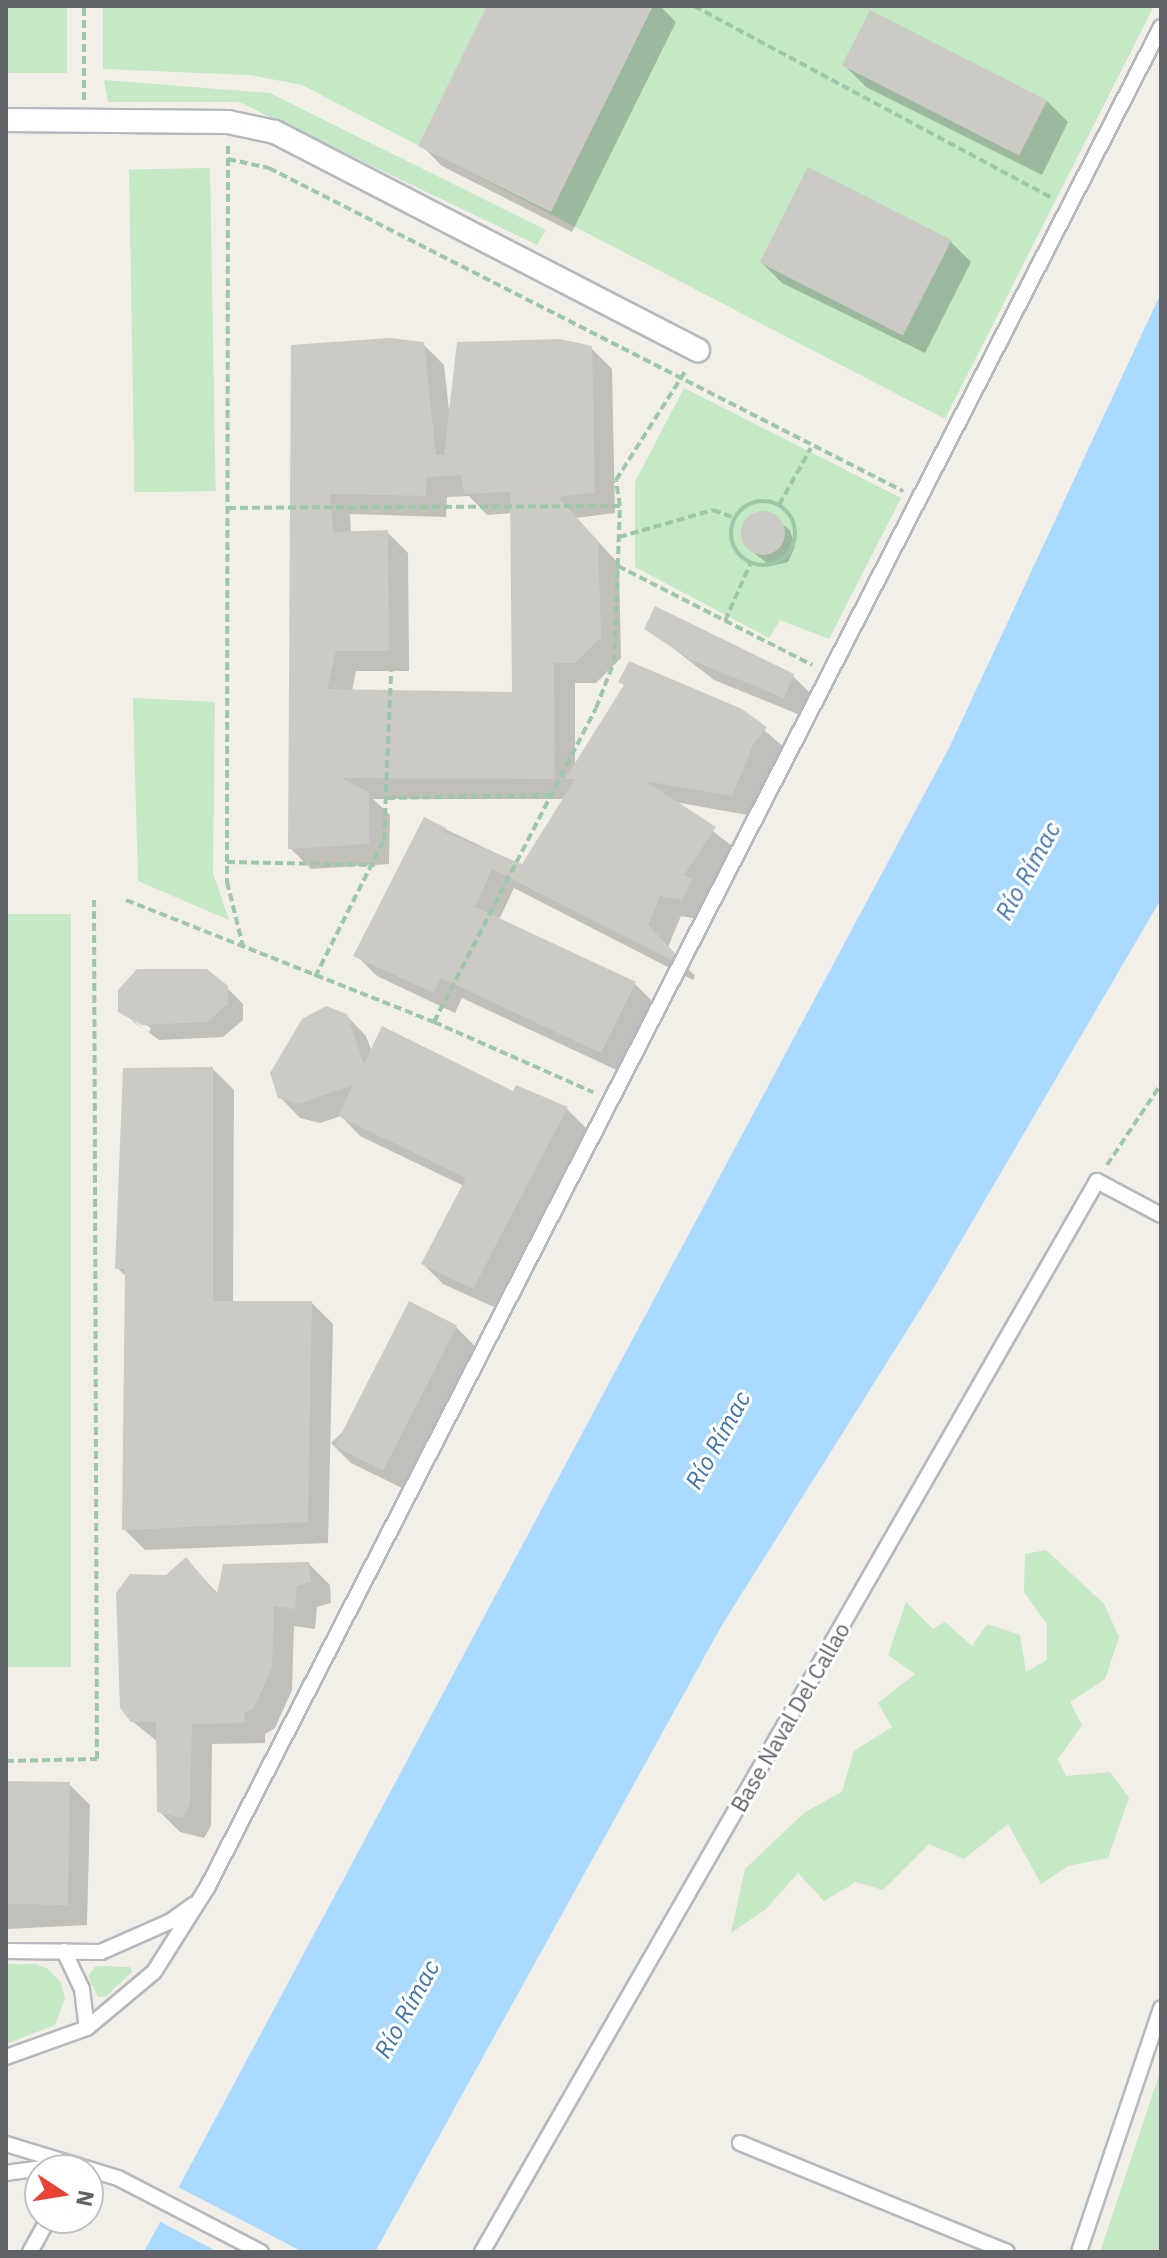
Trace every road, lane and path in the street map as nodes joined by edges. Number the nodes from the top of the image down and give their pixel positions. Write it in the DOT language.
graph roads {
  1 [pos="84,6"];
  2 [pos="694,6"];
  3 [pos="1161,27"];
  4 [pos="6,120"];
  5 [pos="84,120"];
  6 [pos="228,122"];
  7 [pos="228,159"];
  8 [pos="1070,208"];
  9 [pos="698,350"];
  10 [pos="680,380"];
  11 [pos="811,448"];
  12 [pos="919,499"];
  13 [pos="779,505"];
  14 [pos="620,506"];
  15 [pos="228,508"];
  16 [pos="735,518"];
  17 [pos="619,537"];
  18 [pos="751,562"];
  19 [pos="618,566"];
  20 [pos="725,621"];
  21 [pos="391,671"];
  22 [pos="829,674"];
  23 [pos="551,795"];
  24 [pos="387,798"];
  25 [pos="227,862"];
  26 [pos="375,865"];
  27 [pos="94,900"];
  28 [pos="126,900"];
  29 [pos="244,950"];
  30 [pos="315,977"];
  31 [pos="434,1022"];
  32 [pos="1161,1084"];
  33 [pos="610,1100"];
  34 [pos="1097,1181"];
  35 [pos="1161,1215"];
  36 [pos="6,1761"];
  37 [pos="200,1900"];
  38 [pos="6,1951"];
  39 [pos="64,1951"];
  40 [pos="1161,2008"];
  41 [pos="87,2028"];
  42 [pos="6,2057"];
  43 [pos="740,2143"];
  44 [pos="6,2144"];
  45 [pos="38,2154"];
  46 [pos="104,2177"];
  47 [pos="40,2234"];
  48 [pos="30,2252"];
  49 [pos="261,2252"];
  50 [pos="482,2252"];
  51 [pos="1007,2252"];
  52 [pos="1079,2252"];
  1 -- 5 [label="path"];
  2 -- 8 [label="path"];
  3 -- 8 [label="lane"];
  4 -- 5 [label="street"];
  5 -- 6 [label="street"];
  6 -- 7 [label="path"];
  6 -- 9 [label="street"];
  7 -- 10 [label="path"];
  7 -- 15 [label="path"];
  8 -- 12 [label="lane"];
  9 -- 10 [label="path"];
  10 -- 11 [label="path"];
  10 -- 14 [label="path"];
  11 -- 12 [label="path"];
  11 -- 13 [label="path"];
  12 -- 22 [label="lane"];
  13 -- 16 [label="path"];
  13 -- 18 [label="path"];
  14 -- 15 [label="path"];
  14 -- 17 [label="path"];
  15 -- 25 [label="path"];
  16 -- 17 [label="path"];
  16 -- 18 [label="path"];
  17 -- 19 [label="path"];
  18 -- 20 [label="path"];
  19 -- 20 [label="path"];
  19 -- 23 [label="path"];
  20 -- 22 [label="path"];
  21 -- 24 [label="path"];
  22 -- 33 [label="lane"];
  23 -- 24 [label="path"];
  23 -- 31 [label="path"];
  24 -- 26 [label="path"];
  25 -- 26 [label="path"];
  25 -- 29 [label="path"];
  26 -- 30 [label="path"];
  27 -- 36 [label="path"];
  28 -- 29 [label="path"];
  29 -- 30 [label="path"];
  30 -- 31 [label="path"];
  31 -- 33 [label="path"];
  32 -- 34 [label="path"];
  33 -- 37 [label="lane"];
  34 -- 35 [label="lane"];
  34 -- 50 [label="lane, Base Naval Del Callao"];
  37 -- 39 [label="lane"];
  37 -- 41 [label="lane"];
  38 -- 39 [label="lane"];
  39 -- 41 [label="lane"];
  40 -- 52 [label="lane"];
  41 -- 42 [label="lane"];
  43 -- 51 [label="lane"];
  44 -- 45 [label="lane"];
  46 -- 49 [label="lane"];
  47 -- 48 [label="lane"];
}
